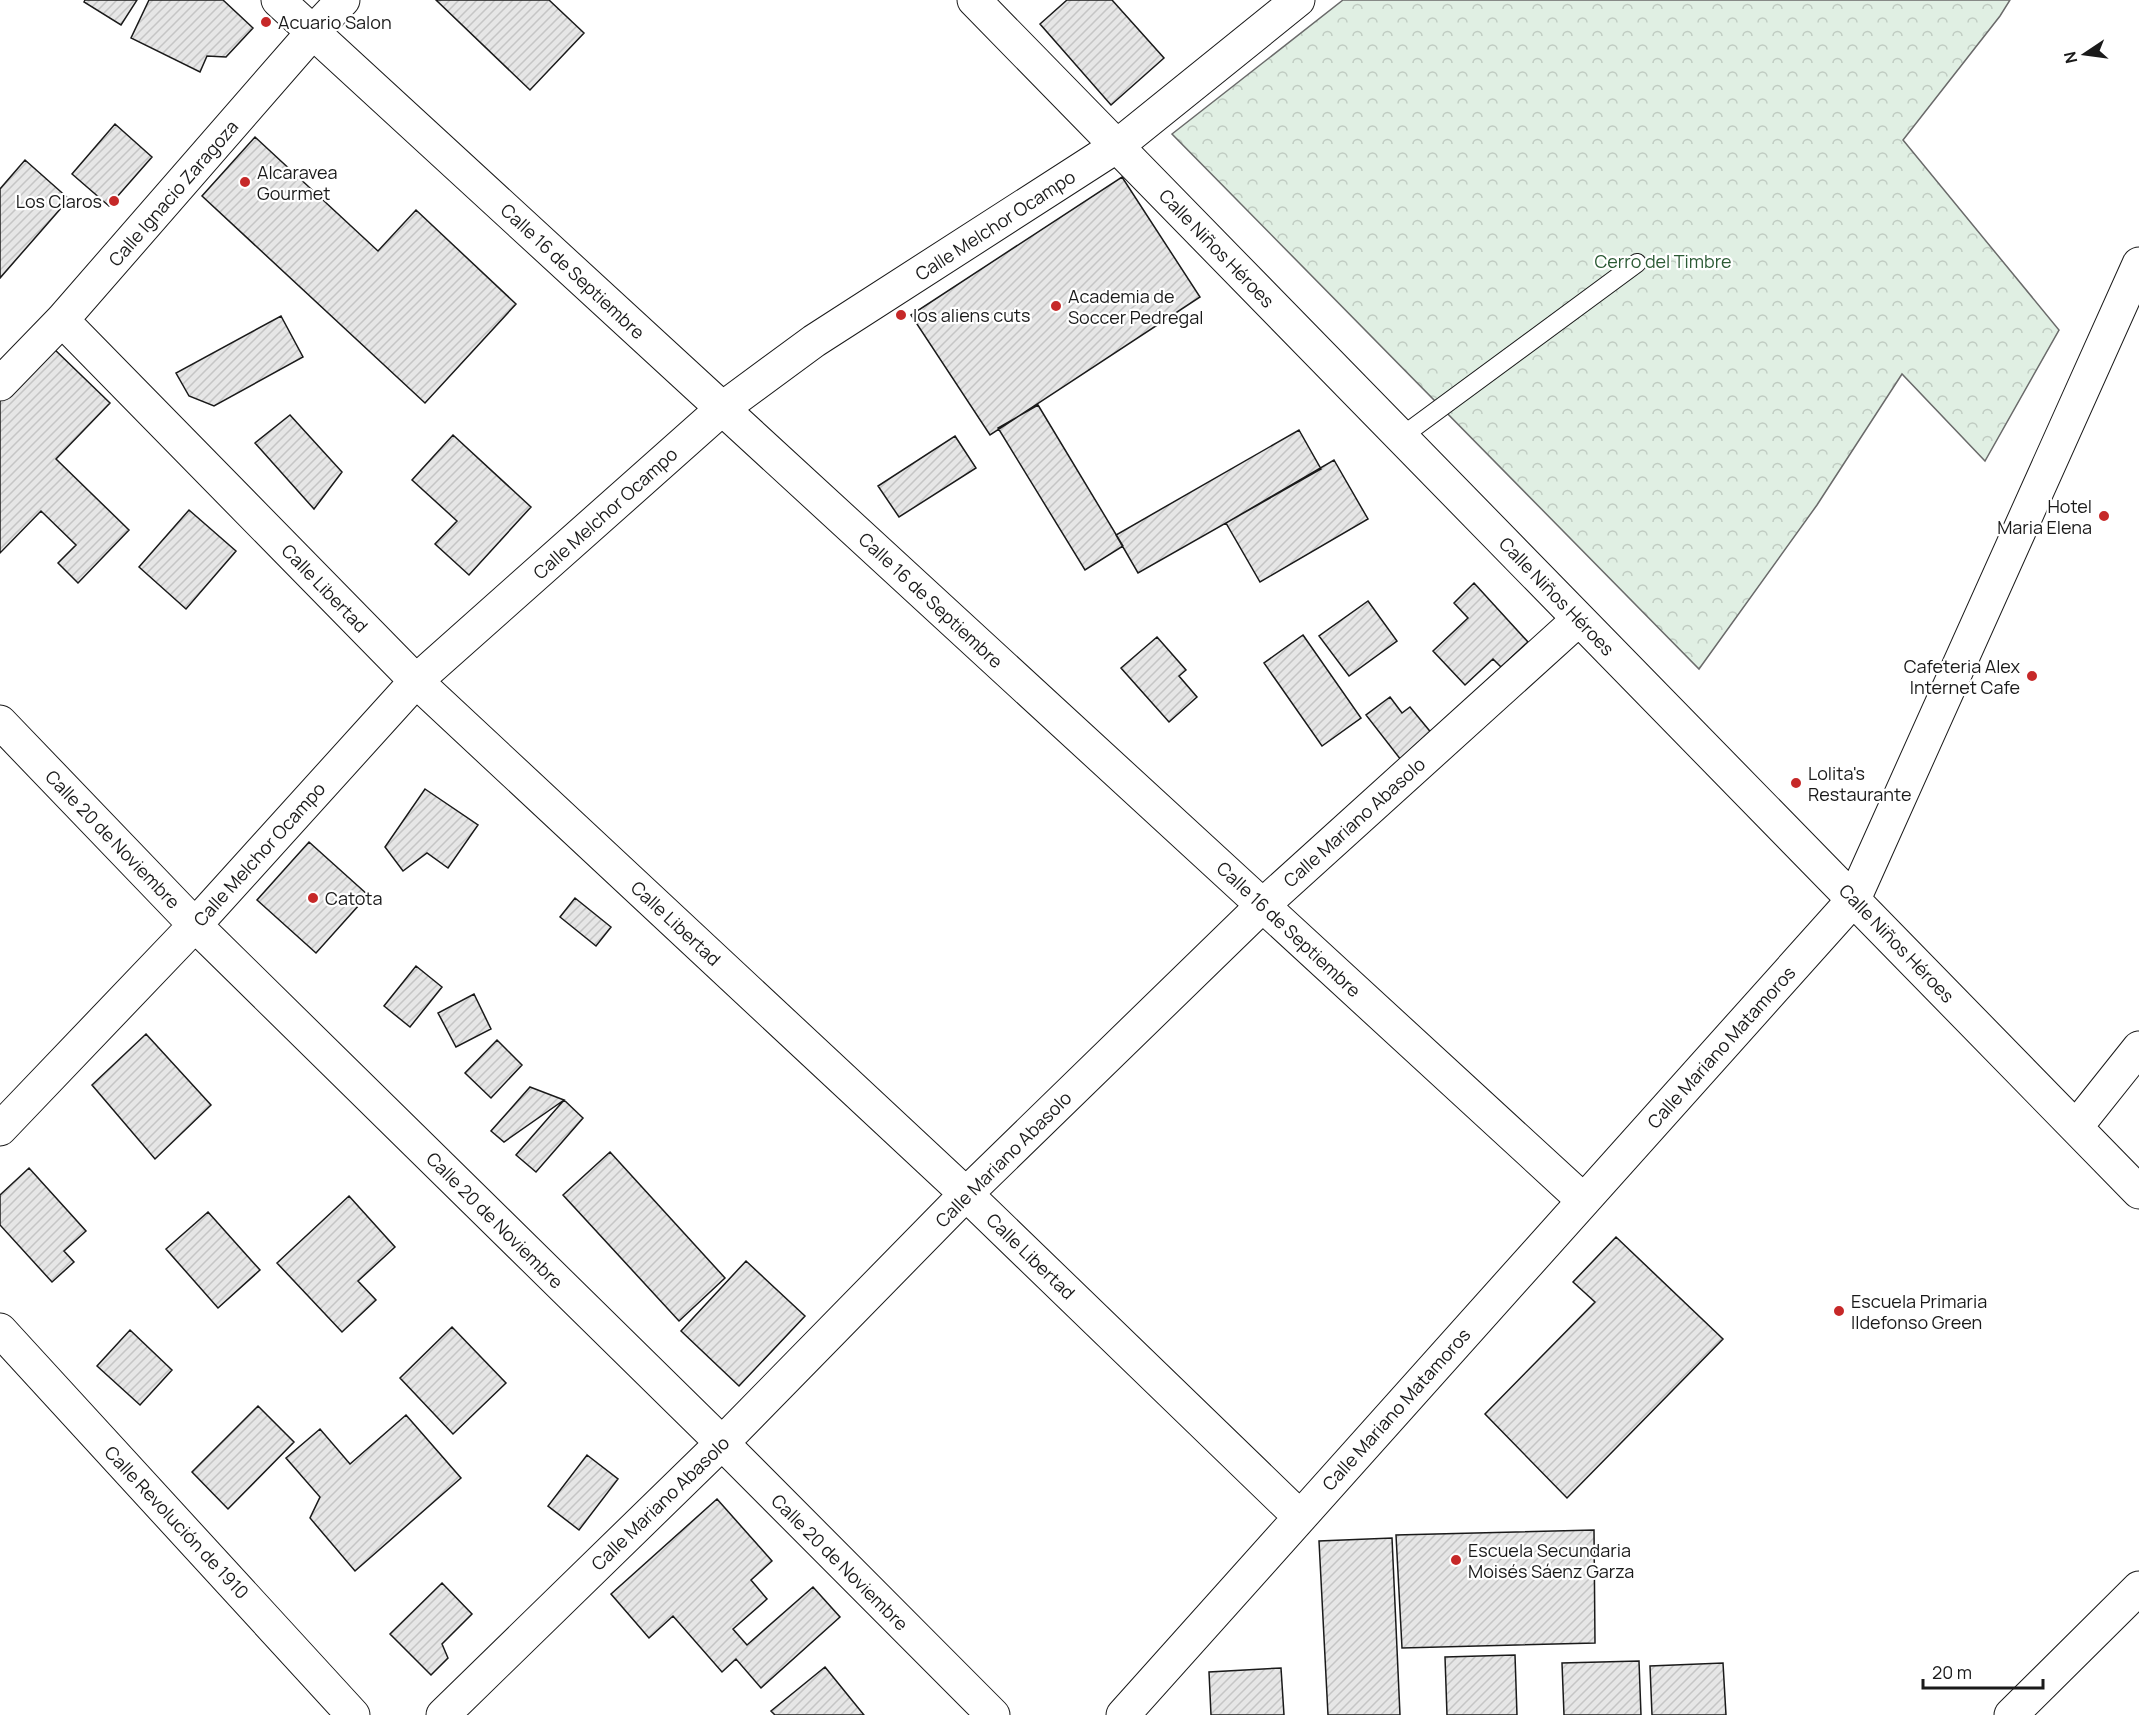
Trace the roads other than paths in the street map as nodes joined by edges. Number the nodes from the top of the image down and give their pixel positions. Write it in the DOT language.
graph roads {
  1 [pos="278,0"];
  2 [pos="344,0"];
  3 [pos="974,0"];
  4 [pos="1298,0"];
  5 [pos="313,32"];
  6 [pos="1117,146"];
  7 [pos="1637,263"];
  8 [pos="2139,264"];
  9 [pos="62,320"];
  10 [pos="0,384"];
  11 [pos="723,408"];
  12 [pos="1401,437"];
  13 [pos="1579,618"];
  14 [pos="416,681"];
  15 [pos="0,722"];
  16 [pos="1854,899"];
  17 [pos="1263,906"];
  18 [pos="195,925"];
  19 [pos="2139,1048"];
  20 [pos="2076,1127"];
  21 [pos="0,1129"];
  22 [pos="2139,1192"];
  23 [pos="966,1194"];
  24 [pos="1583,1200"];
  25 [pos="0,1330"];
  26 [pos="722,1443"];
  27 [pos="1300,1517"];
  28 [pos="2139,1587"];
  29 [pos="353,1715"];
  30 [pos="443,1715"];
  31 [pos="993,1715"];
  32 [pos="1123,1715"];
  33 [pos="2012,1715"];
  1 -- 5 [label="street, Calle 16 de Septiembre"];
  2 -- 5 [label="street, Calle Ignacio Zaragoza"];
  3 -- 6 [label="street, Calle Niños Héroes"];
  4 -- 6 [label="street, Calle Melchor Ocampo"];
  5 -- 9 [label="street, Calle Ignacio Zaragoza"];
  5 -- 11 [label="street, Calle 16 de Septiembre"];
  6 -- 11 [label="street, Calle Melchor Ocampo"];
  6 -- 12 [label="street, Calle Niños Héroes"];
  7 -- 12 [label="lane"];
  8 -- 16 [label="street, Calle Mariano Matamoros"];
  9 -- 10 [label="street, Calle Ignacio Zaragoza"];
  9 -- 14 [label="street, Calle Libertad"];
  11 -- 14 [label="street, Calle Melchor Ocampo"];
  11 -- 17 [label="street, Calle 16 de Septiembre"];
  12 -- 13 [label="street, Calle Niños Héroes"];
  13 -- 16 [label="street, Calle Niños Héroes"];
  13 -- 17 [label="street, Calle Mariano Abasolo"];
  14 -- 18 [label="street, Calle Melchor Ocampo"];
  14 -- 23 [label="street, Calle Libertad"];
  15 -- 18 [label="street, Calle 20 de Noviembre"];
  16 -- 20 [label="street, Calle Niños Héroes"];
  16 -- 24 [label="street, Calle Mariano Matamoros"];
  17 -- 23 [label="street, Calle Mariano Abasolo"];
  17 -- 24 [label="street, Calle 16 de Septiembre"];
  18 -- 21 [label="street, Calle Melchor Ocampo"];
  18 -- 26 [label="street, Calle 20 de Noviembre"];
  19 -- 20 [label="street"];
  20 -- 22 [label="street, Calle Niños Héroes"];
  23 -- 26 [label="street, Calle Mariano Abasolo"];
  23 -- 27 [label="street, Calle Libertad"];
  24 -- 27 [label="street, Calle Mariano Matamoros"];
  25 -- 29 [label="street, Calle Revolución de 1910"];
  26 -- 30 [label="street, Calle Mariano Abasolo"];
  26 -- 31 [label="street, Calle 20 de Noviembre"];
  27 -- 32 [label="street, Calle Mariano Matamoros"];
  28 -- 33 [label="street"];
}
